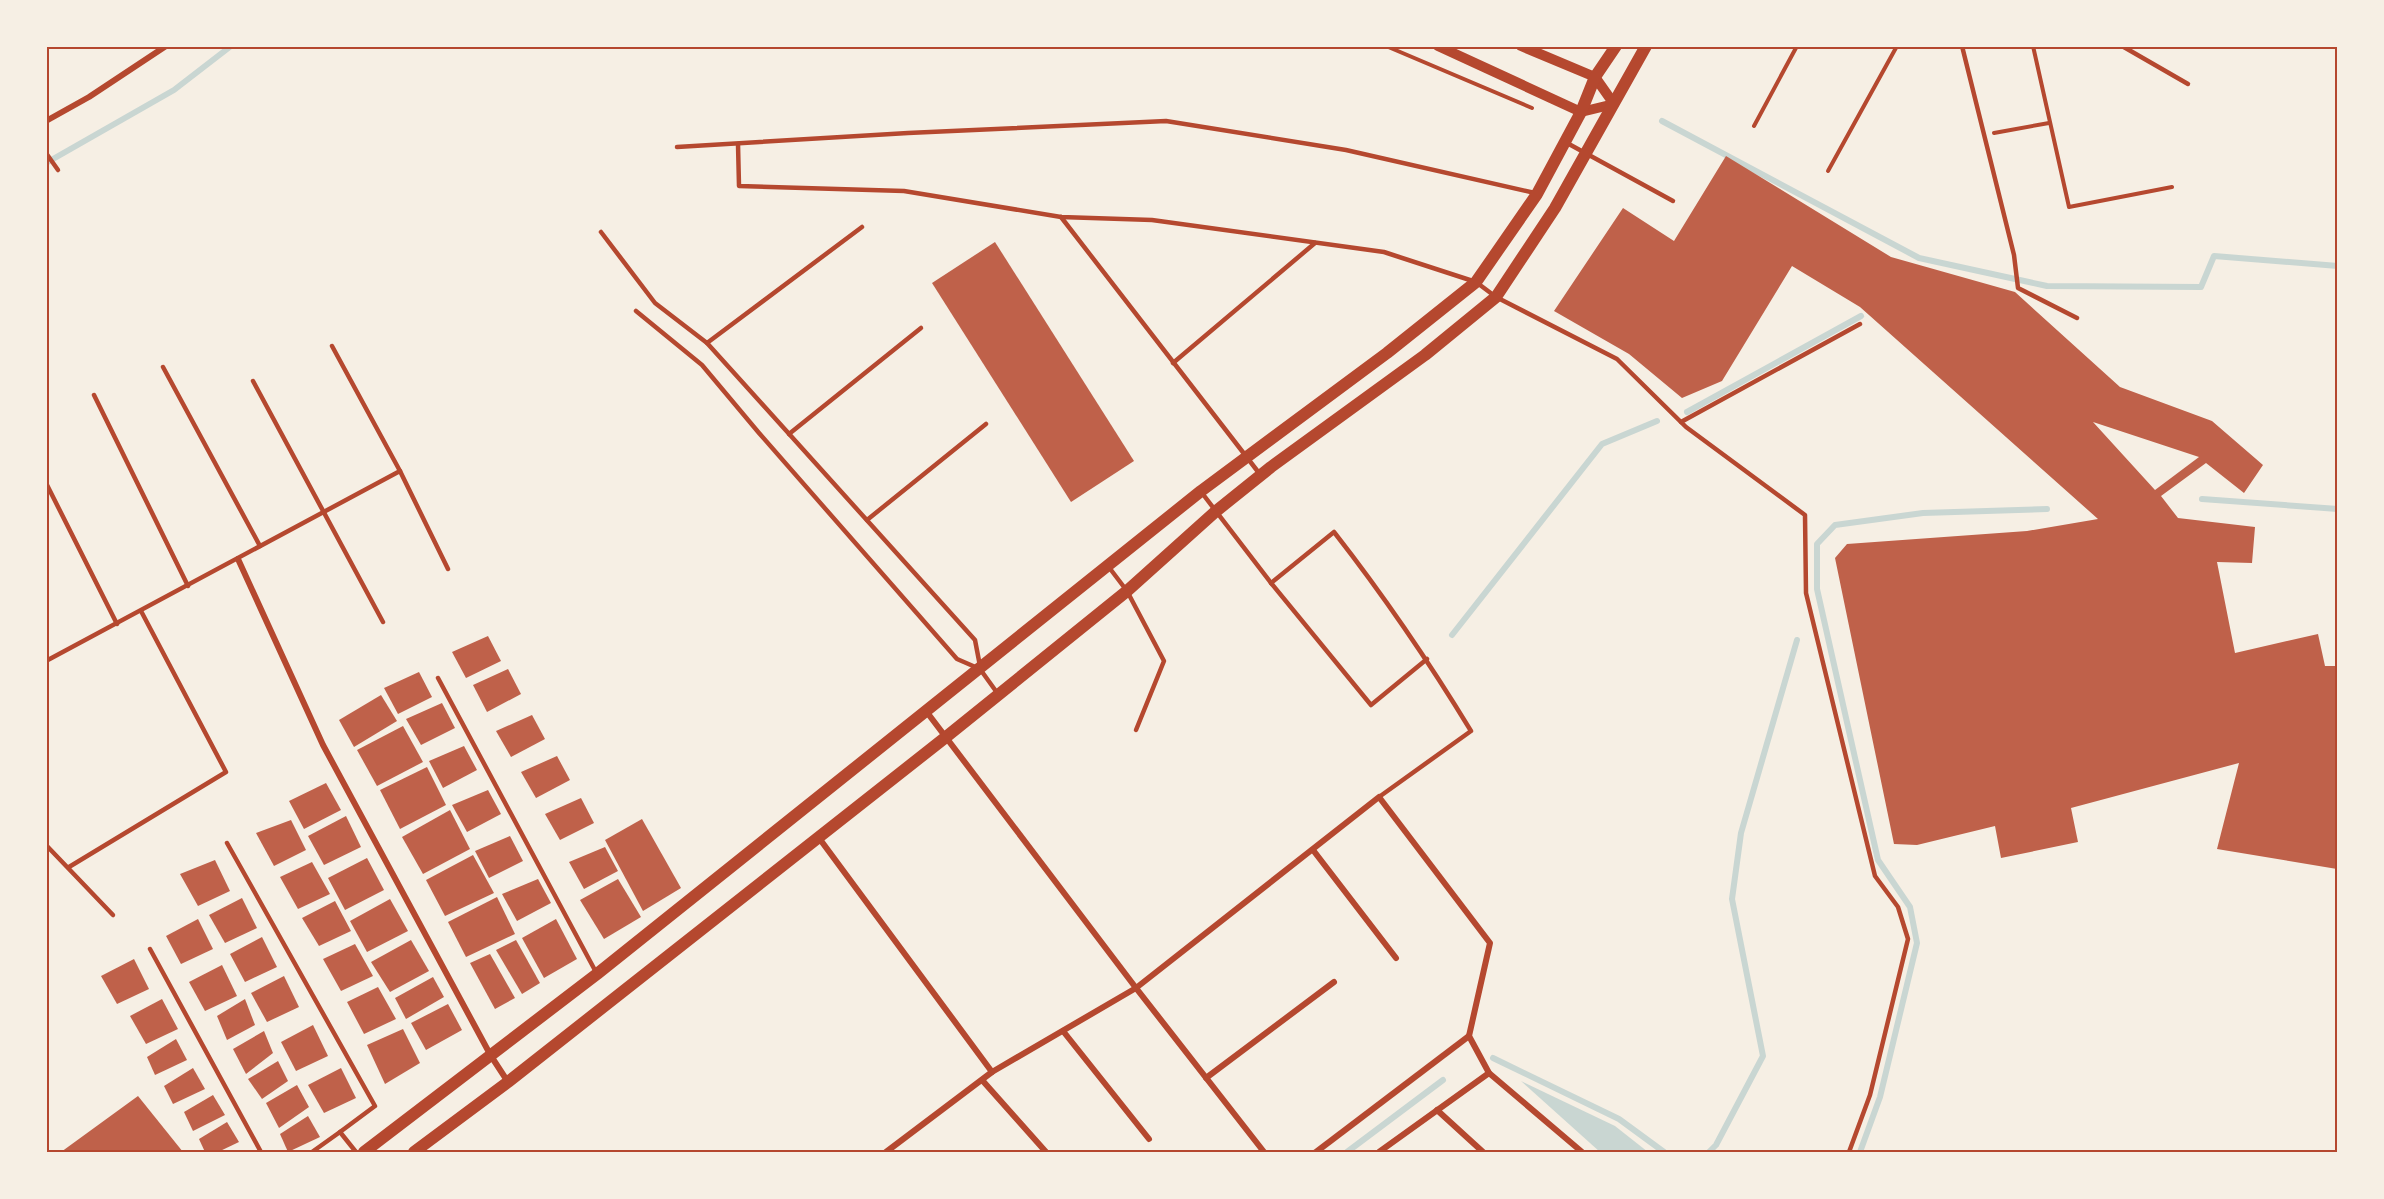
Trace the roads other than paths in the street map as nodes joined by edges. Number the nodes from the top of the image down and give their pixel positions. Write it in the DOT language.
graph roads {
  1 [pos="166,46"];
  2 [pos="1438,46"];
  3 [pos="1521,46"];
  4 [pos="1616,46"];
  5 [pos="1646,46"];
  6 [pos="1962,46"];
  7 [pos="2122,46"];
  8 [pos="1595,77"];
  9 [pos="2188,84"];
  10 [pos="1614,104"];
  11 [pos="1581,111"];
  12 [pos="46,121"];
  13 [pos="1565,141"];
  14 [pos="738,144"];
  15 [pos="677,147"];
  16 [pos="46,153"];
  17 [pos="1586,154"];
  18 [pos="58,170"];
  19 [pos="1537,194"];
  20 [pos="1673,201"];
  21 [pos="1061,218"];
  22 [pos="862,227"];
  23 [pos="601,232"];
  24 [pos="1316,243"];
  25 [pos="1476,282"];
  26 [pos="1496,297"];
  27 [pos="636,311"];
  28 [pos="2077,318"];
  29 [pos="1860,324"];
  30 [pos="921,328"];
  31 [pos="707,343"];
  32 [pos="332,346"];
  33 [pos="1173,363"];
  34 [pos="163,367"];
  35 [pos="253,381"];
  36 [pos="94,395"];
  37 [pos="1681,422"];
  38 [pos="986,424"];
  39 [pos="789,434"];
  40 [pos="1245,456"];
  41 [pos="400,471"];
  42 [pos="1261,475"];
  43 [pos="46,483"];
  44 [pos="1201,490"];
  45 [pos="324,512"];
  46 [pos="1215,512"];
  47 [pos="867,520"];
  48 [pos="260,546"];
  49 [pos="238,559"];
  50 [pos="1108,566"];
  51 [pos="448,569"];
  52 [pos="1271,583"];
  53 [pos="188,586"];
  54 [pos="1128,591"];
  55 [pos="141,611"];
  56 [pos="382,622"];
  57 [pos="117,624"];
  58 [pos="1426,659"];
  59 [pos="46,661"];
  60 [pos="980,669"];
  61 [pos="438,678"];
  62 [pos="998,694"];
  63 [pos="927,711"];
  64 [pos="1136,730"];
  65 [pos="946,737"];
  66 [pos="1379,797"];
  67 [pos="819,838"];
  68 [pos="227,843"];
  69 [pos="46,845"];
  70 [pos="1313,850"];
  71 [pos="69,867"];
  72 [pos="113,915"];
  73 [pos="150,949"];
  74 [pos="1396,958"];
  75 [pos="597,974"];
  76 [pos="1334,982"];
  77 [pos="1136,988"];
  78 [pos="1063,1031"];
  79 [pos="1468,1036"];
  80 [pos="491,1056"];
  81 [pos="992,1072"];
  82 [pos="1489,1073"];
  83 [pos="1206,1078"];
  84 [pos="982,1080"];
  85 [pos="508,1082"];
  86 [pos="1437,1110"];
  87 [pos="340,1132"];
  88 [pos="1149,1139"];
  89 [pos="261,1152"];
  90 [pos="312,1152"];
  91 [pos="356,1152"];
  92 [pos="364,1152"];
  93 [pos="414,1152"];
  94 [pos="886,1152"];
  95 [pos="1046,1152"];
  96 [pos="1264,1152"];
  97 [pos="1316,1152"];
  98 [pos="1379,1152"];
  99 [pos="1483,1152"];
  100 [pos="1582,1152"];
  101 [pos="1849,1152"];
  1 -- 12 [label="street"];
  2 -- 11 [label="street"];
  3 -- 8 [label="street"];
  4 -- 8 [label="main road"];
  5 -- 10 [label="main road"];
  6 -- 28 [label="lane"];
  7 -- 9 [label="lane"];
  8 -- 10 [label="street"];
  8 -- 11 [label="main road"];
  10 -- 11 [label="street"];
  10 -- 17 [label="main road"];
  11 -- 13 [label="main road"];
  13 -- 17 [label="lane"];
  13 -- 19 [label="main road"];
  14 -- 15 [label="lane"];
  14 -- 19 [label="lane"];
  14 -- 21 [label="lane"];
  16 -- 18 [label="lane"];
  17 -- 20 [label="lane"];
  17 -- 26 [label="main road"];
  19 -- 25 [label="main road"];
  21 -- 24 [label="lane"];
  21 -- 33 [label="lane"];
  22 -- 31 [label="lane"];
  23 -- 31 [label="lane"];
  24 -- 25 [label="lane"];
  24 -- 33 [label="lane"];
  25 -- 26 [label="lane"];
  25 -- 40 [label="main road"];
  26 -- 37 [label="lane"];
  26 -- 42 [label="main road"];
  27 -- 60 [label="lane"];
  29 -- 37 [label="lane"];
  30 -- 39 [label="lane"];
  31 -- 39 [label="lane"];
  32 -- 41 [label="lane"];
  33 -- 40 [label="lane"];
  34 -- 48 [label="lane"];
  35 -- 45 [label="lane"];
  36 -- 53 [label="lane"];
  37 -- 101 [label="lane"];
  38 -- 47 [label="lane"];
  39 -- 47 [label="lane"];
  40 -- 42 [label="lane"];
  40 -- 44 [label="main road"];
  41 -- 45 [label="lane"];
  41 -- 51 [label="lane"];
  42 -- 46 [label="main road"];
  43 -- 57 [label="lane"];
  44 -- 46 [label="lane"];
  44 -- 50 [label="main road"];
  45 -- 48 [label="lane"];
  45 -- 56 [label="lane"];
  46 -- 52 [label="lane"];
  46 -- 54 [label="main road"];
  47 -- 60 [label="lane"];
  48 -- 49 [label="lane"];
  49 -- 53 [label="lane"];
  49 -- 80 [label="street"];
  50 -- 54 [label="lane"];
  50 -- 60 [label="main road"];
  52 -- 58 [label="lane"];
  52 -- 58 [label="lane"];
  53 -- 55 [label="lane"];
  54 -- 62 [label="main road"];
  54 -- 64 [label="lane"];
  55 -- 57 [label="lane"];
  55 -- 71 [label="lane"];
  57 -- 59 [label="lane"];
  58 -- 66 [label="lane"];
  60 -- 62 [label="lane"];
  60 -- 63 [label="main road"];
  61 -- 75 [label="lane"];
  62 -- 65 [label="main road"];
  63 -- 65 [label="street"];
  63 -- 75 [label="main road"];
  65 -- 67 [label="main road"];
  65 -- 77 [label="street"];
  66 -- 70 [label="street"];
  66 -- 79 [label="street"];
  67 -- 81 [label="street"];
  67 -- 85 [label="main road"];
  68 -- 87 [label="lane"];
  69 -- 71 [label="lane"];
  70 -- 74 [label="street"];
  70 -- 77 [label="street"];
  71 -- 72 [label="lane"];
  73 -- 89 [label="lane"];
  75 -- 80 [label="main road"];
  76 -- 83 [label="street"];
  77 -- 78 [label="street"];
  77 -- 83 [label="street"];
  78 -- 81 [label="street"];
  78 -- 88 [label="street"];
  79 -- 82 [label="street"];
  79 -- 97 [label="street"];
  80 -- 85 [label="street"];
  80 -- 92 [label="main road"];
  81 -- 84 [label="street"];
  82 -- 86 [label="street"];
  82 -- 100 [label="street"];
  83 -- 96 [label="street"];
  84 -- 94 [label="street"];
  84 -- 95 [label="street"];
  85 -- 93 [label="main road"];
  86 -- 98 [label="street"];
  86 -- 99 [label="street"];
  87 -- 90 [label="lane"];
  87 -- 91 [label="lane"];
}
